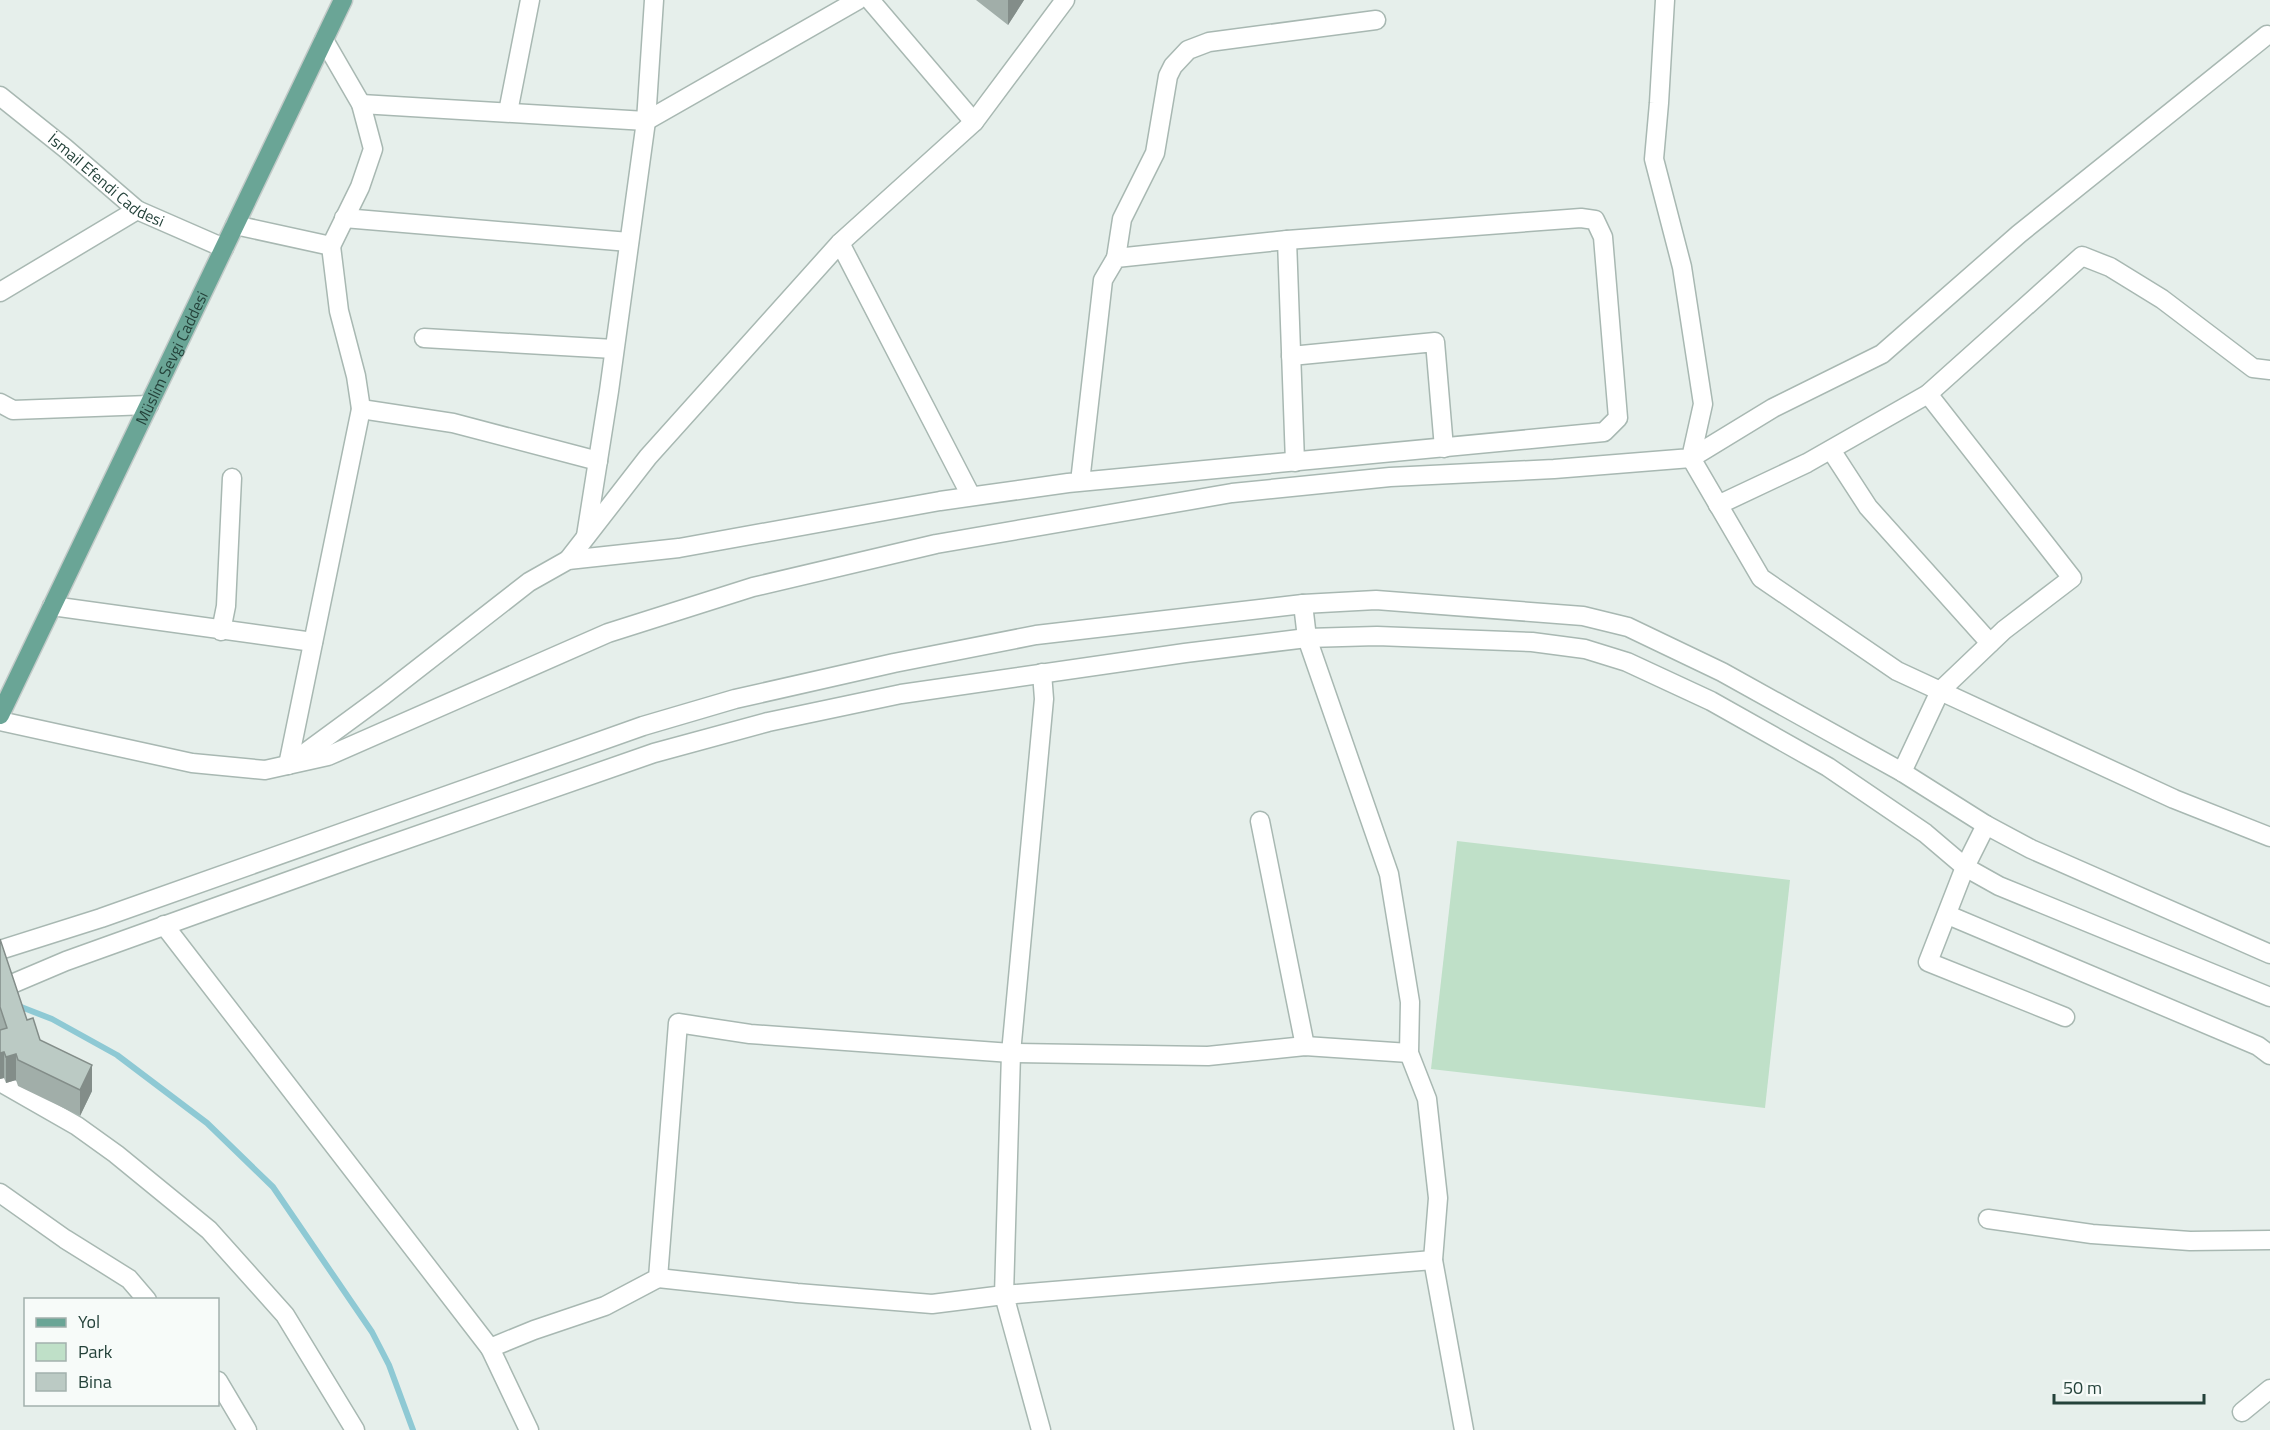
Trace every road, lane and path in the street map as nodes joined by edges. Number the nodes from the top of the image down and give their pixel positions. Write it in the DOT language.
graph roads {
  1 [pos="343,0"];
  2 [pos="531,0"];
  3 [pos="654,0"];
  4 [pos="858,0"];
  5 [pos="870,0"];
  6 [pos="1065,0"];
  7 [pos="1665,0"];
  8 [pos="1376,20"];
  9 [pos="2267,35"];
  10 [pos="324,40"];
  11 [pos="0,96"];
  12 [pos="361,104"];
  13 [pos="508,112"];
  14 [pos="646,121"];
  15 [pos="974,122"];
  16 [pos="136,210"];
  17 [pos="344,218"];
  18 [pos="235,225"];
  19 [pos="1287,240"];
  20 [pos="629,242"];
  21 [pos="840,243"];
  22 [pos="331,246"];
  23 [pos="224,248"];
  24 [pos="1116,258"];
  25 [pos="0,292"];
  26 [pos="424,338"];
  27 [pos="614,349"];
  28 [pos="1291,356"];
  29 [pos="2270,370"];
  30 [pos="1928,394"];
  31 [pos="0,403"];
  32 [pos="149,405"];
  33 [pos="361,410"];
  34 [pos="1444,448"];
  35 [pos="1831,450"];
  36 [pos="1691,458"];
  37 [pos="598,462"];
  38 [pos="1294,462"];
  39 [pos="232,478"];
  40 [pos="1080,482"];
  41 [pos="970,496"];
  42 [pos="1718,504"];
  43 [pos="586,538"];
  44 [pos="568,560"];
  45 [pos="1303,604"];
  46 [pos="52,606"];
  47 [pos="221,631"];
  48 [pos="1307,639"];
  49 [pos="313,642"];
  50 [pos="1990,643"];
  51 [pos="1042,673"];
  52 [pos="1940,691"];
  53 [pos="0,715"];
  54 [pos="0,721"];
  55 [pos="289,765"];
  56 [pos="1902,772"];
  57 [pos="1260,821"];
  58 [pos="1986,825"];
  59 [pos="2270,837"];
  60 [pos="1965,867"];
  61 [pos="1948,915"];
  62 [pos="164,925"];
  63 [pos="0,950"];
  64 [pos="2270,954"];
  65 [pos="0,989"];
  66 [pos="2270,997"];
  67 [pos="2065,1017"];
  68 [pos="1305,1046"];
  69 [pos="1011,1053"];
  70 [pos="1409,1053"];
  71 [pos="2270,1055"];
  72 [pos="0,1082"];
  73 [pos="0,1193"];
  74 [pos="1989,1219"];
  75 [pos="2270,1240"];
  76 [pos="1433,1260"];
  77 [pos="658,1278"];
  78 [pos="1004,1294"];
  79 [pos="146,1298"];
  80 [pos="490,1348"];
  81 [pos="219,1383"];
  82 [pos="2270,1389"];
  83 [pos="2242,1412"];
  84 [pos="248,1430"];
  85 [pos="355,1430"];
  86 [pos="529,1430"];
  87 [pos="1041,1430"];
  88 [pos="1464,1430"];
  1 -- 10 [label="main road, Müslim Sevgi Caddesi"];
  2 -- 13 [label="street"];
  3 -- 14 [label="street"];
  4 -- 14 [label="street"];
  5 -- 15 [label="street"];
  6 -- 15 [label="street"];
  7 -- 36 [label="street"];
  8 -- 24 [label="street"];
  9 -- 36 [label="street"];
  10 -- 12 [label="street"];
  10 -- 18 [label="main road, Müslim Sevgi Caddesi"];
  11 -- 16 [label="street, İsmail Efendi Caddesi"];
  12 -- 13 [label="street"];
  12 -- 17 [label="street"];
  13 -- 14 [label="street"];
  14 -- 20 [label="street"];
  15 -- 21 [label="street"];
  16 -- 23 [label="street, İsmail Efendi Caddesi"];
  16 -- 25 [label="street"];
  17 -- 20 [label="street"];
  17 -- 22 [label="street"];
  18 -- 22 [label="street"];
  18 -- 23 [label="main road, Müslim Sevgi Caddesi"];
  19 -- 24 [label="street"];
  19 -- 28 [label="street"];
  19 -- 34 [label="street"];
  20 -- 27 [label="street"];
  21 -- 41 [label="street"];
  21 -- 43 [label="street"];
  22 -- 33 [label="street"];
  23 -- 32 [label="main road, Müslim Sevgi Caddesi"];
  24 -- 40 [label="street"];
  26 -- 27 [label="street"];
  27 -- 37 [label="street"];
  28 -- 34 [label="street"];
  28 -- 38 [label="street"];
  29 -- 30 [label="street"];
  30 -- 35 [label="street"];
  30 -- 50 [label="street"];
  31 -- 32 [label="street"];
  32 -- 46 [label="main road, Müslim Sevgi Caddesi"];
  33 -- 37 [label="street"];
  33 -- 49 [label="street"];
  34 -- 38 [label="street"];
  35 -- 42 [label="street"];
  35 -- 50 [label="street"];
  36 -- 42 [label="street"];
  36 -- 55 [label="street"];
  37 -- 43 [label="street"];
  38 -- 40 [label="street"];
  39 -- 47 [label="street"];
  40 -- 41 [label="street"];
  41 -- 44 [label="street"];
  42 -- 52 [label="street"];
  43 -- 44 [label="street"];
  44 -- 55 [label="street"];
  45 -- 48 [label="street"];
  45 -- 56 [label="street"];
  45 -- 63 [label="street"];
  46 -- 47 [label="street"];
  46 -- 53 [label="main road, Müslim Sevgi Caddesi"];
  47 -- 49 [label="street"];
  48 -- 51 [label="street"];
  48 -- 60 [label="street"];
  48 -- 70 [label="street"];
  49 -- 55 [label="street"];
  50 -- 52 [label="street"];
  51 -- 62 [label="street"];
  51 -- 69 [label="street"];
  52 -- 56 [label="street"];
  52 -- 59 [label="street"];
  54 -- 55 [label="street"];
  56 -- 58 [label="street"];
  57 -- 68 [label="street"];
  58 -- 60 [label="street"];
  58 -- 64 [label="street"];
  60 -- 61 [label="street"];
  60 -- 66 [label="street"];
  61 -- 67 [label="street"];
  61 -- 71 [label="street"];
  62 -- 65 [label="street"];
  62 -- 80 [label="street"];
  68 -- 69 [label="street"];
  68 -- 70 [label="street"];
  69 -- 77 [label="street"];
  69 -- 78 [label="street"];
  70 -- 76 [label="street"];
  72 -- 85 [label="street"];
  73 -- 79 [label="street"];
  74 -- 75 [label="street"];
  76 -- 78 [label="street"];
  76 -- 88 [label="street"];
  77 -- 78 [label="street"];
  77 -- 80 [label="street"];
  78 -- 87 [label="street"];
  80 -- 86 [label="street"];
  81 -- 84 [label="street"];
  82 -- 83 [label="street"];
}
